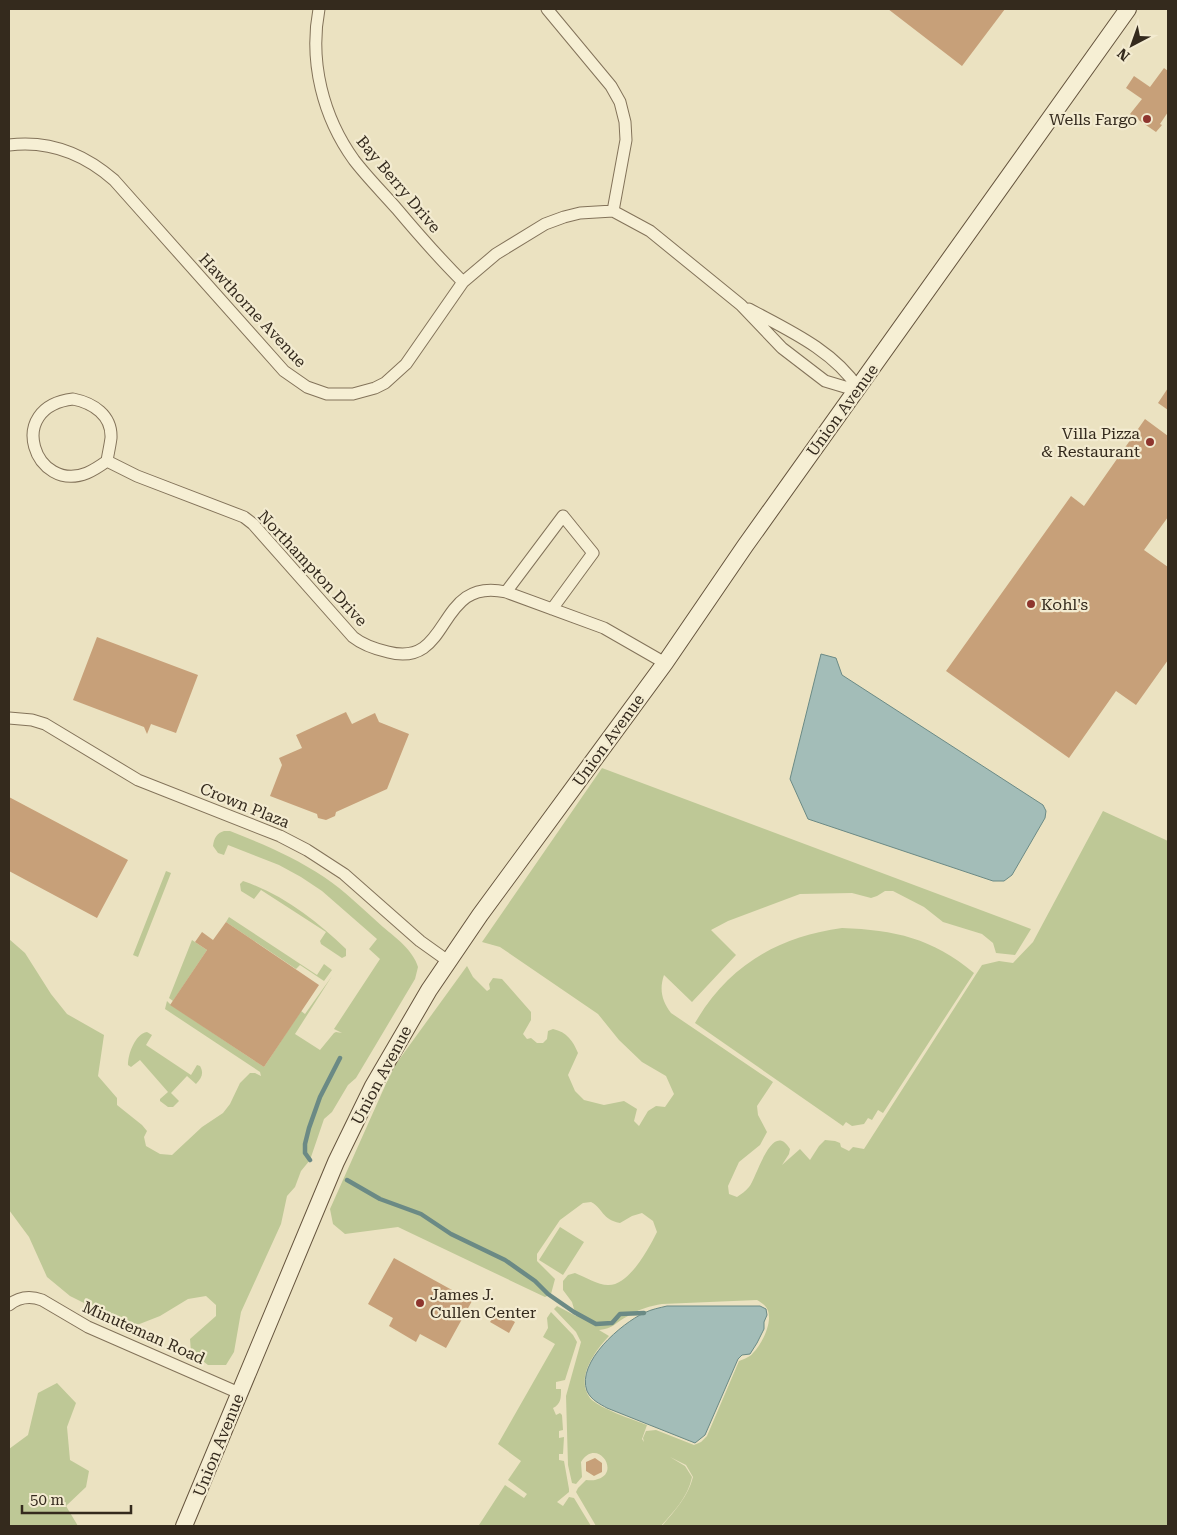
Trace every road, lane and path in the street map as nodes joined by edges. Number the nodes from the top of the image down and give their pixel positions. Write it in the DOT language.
graph roads {
  1 [pos="319,9"];
  2 [pos="547,9"];
  3 [pos="1128,9"];
  4 [pos="9,145"];
  5 [pos="614,211"];
  6 [pos="463,282"];
  7 [pos="741,305"];
  8 [pos="858,388"];
  9 [pos="107,462"];
  10 [pos="506,592"];
  11 [pos="552,609"];
  12 [pos="665,663"];
  13 [pos="9,718"];
  14 [pos="448,961"];
  15 [pos="9,1305"];
  16 [pos="240,1393"];
  17 [pos="184,1526"];
  1 -- 6 [label="street, Bay Berry Drive"];
  2 -- 5 [label="street"];
  3 -- 8 [label="street, Union Avenue"];
  4 -- 6 [label="street, Hawthorne Avenue"];
  5 -- 6 [label="street, Hawthorne Avenue"];
  5 -- 7 [label="street"];
  7 -- 8 [label="street"];
  7 -- 8 [label="street"];
  8 -- 12 [label="street, Union Avenue"];
  9 -- 9 [label="street"];
  9 -- 10 [label="street, Northampton Drive"];
  10 -- 11 [label="street, Northampton Drive"];
  10 -- 11 [label="street"];
  11 -- 12 [label="street, Northampton Drive"];
  12 -- 14 [label="street, Union Avenue"];
  13 -- 14 [label="street, Crown Plaza"];
  14 -- 16 [label="street, Union Avenue"];
  15 -- 16 [label="street, Minuteman Road"];
  16 -- 17 [label="street, Union Avenue"];
}
